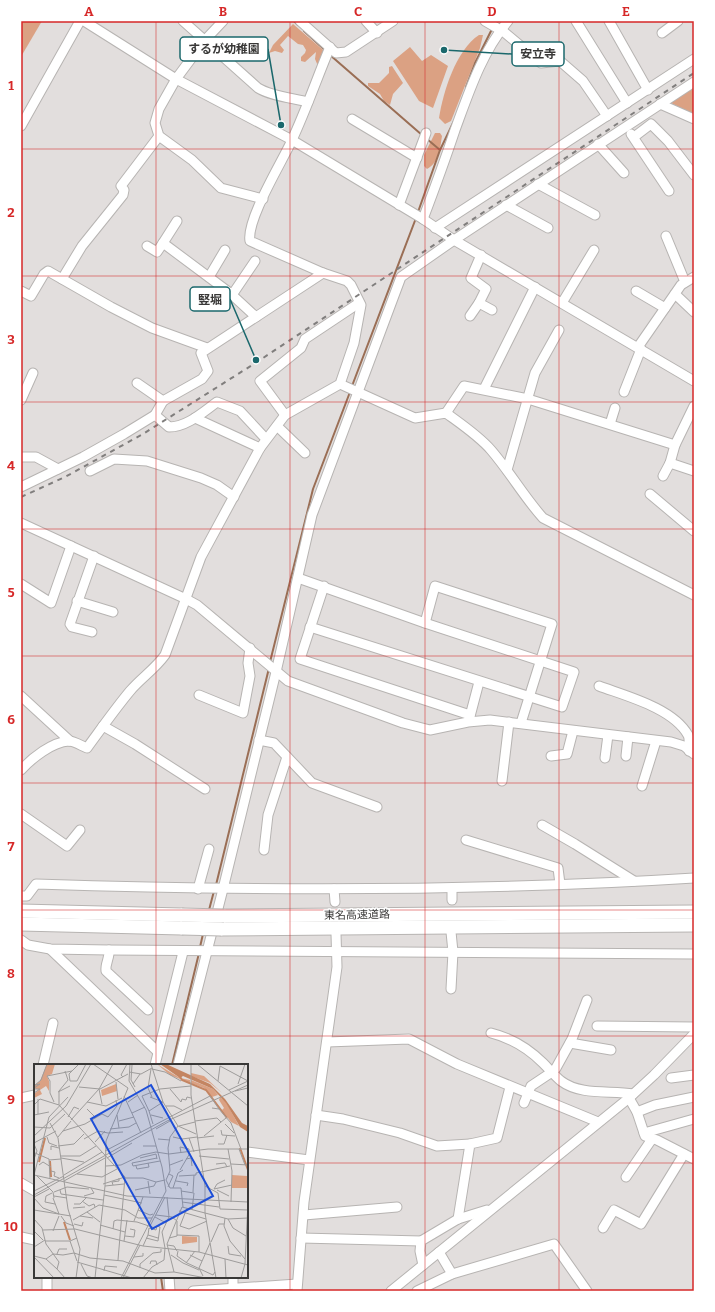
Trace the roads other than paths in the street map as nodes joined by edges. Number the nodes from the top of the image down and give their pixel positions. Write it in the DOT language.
graph roads {
  1 [pos="80,21"];
  2 [pos="84,21"];
  3 [pos="183,21"];
  4 [pos="223,21"];
  5 [pos="300,21"];
  6 [pos="366,21"];
  7 [pos="393,21"];
  8 [pos="508,21"];
  9 [pos="576,21"];
  10 [pos="609,21"];
  11 [pos="678,21"];
  12 [pos="487,22"];
  13 [pos="500,31"];
  14 [pos="377,33"];
  15 [pos="662,33"];
  16 [pos="205,40"];
  17 [pos="330,47"];
  18 [pos="694,59"];
  19 [pos="176,79"];
  20 [pos="694,82"];
  21 [pos="648,90"];
  22 [pos="308,102"];
  23 [pos="627,103"];
  24 [pos="660,104"];
  25 [pos="608,116"];
  26 [pos="352,119"];
  27 [pos="694,119"];
  28 [pos="21,126"];
  29 [pos="626,126"];
  30 [pos="426,133"];
  31 [pos="159,136"];
  32 [pos="634,138"];
  33 [pos="292,140"];
  34 [pos="598,144"];
  35 [pos="417,158"];
  36 [pos="624,173"];
  37 [pos="694,175"];
  38 [pos="538,184"];
  39 [pos="669,190"];
  40 [pos="262,200"];
  41 [pos="506,205"];
  42 [pos="402,206"];
  43 [pos="595,215"];
  44 [pos="423,220"];
  45 [pos="177,221"];
  46 [pos="435,228"];
  47 [pos="548,228"];
  48 [pos="666,236"];
  49 [pos="454,240"];
  50 [pos="163,243"];
  51 [pos="147,246"];
  52 [pos="225,250"];
  53 [pos="594,250"];
  54 [pos="481,256"];
  55 [pos="256,261"];
  56 [pos="323,273"];
  57 [pos="209,277"];
  58 [pos="694,277"];
  59 [pos="62,279"];
  60 [pos="686,282"];
  61 [pos="535,287"];
  62 [pos="636,290"];
  63 [pos="21,291"];
  64 [pos="675,294"];
  65 [pos="232,295"];
  66 [pos="360,303"];
  67 [pos="479,303"];
  68 [pos="562,303"];
  69 [pos="665,308"];
  70 [pos="492,310"];
  71 [pos="694,312"];
  72 [pos="470,316"];
  73 [pos="256,317"];
  74 [pos="559,330"];
  75 [pos="207,348"];
  76 [pos="639,348"];
  77 [pos="33,374"];
  78 [pos="694,381"];
  79 [pos="137,383"];
  80 [pos="351,388"];
  81 [pos="484,389"];
  82 [pos="624,392"];
  83 [pos="528,399"];
  84 [pos="21,400"];
  85 [pos="163,401"];
  86 [pos="694,406"];
  87 [pos="615,408"];
  88 [pos="446,413"];
  89 [pos="155,415"];
  90 [pos="285,415"];
  91 [pos="195,418"];
  92 [pos="610,424"];
  93 [pos="276,426"];
  94 [pos="266,439"];
  95 [pos="675,446"];
  96 [pos="260,448"];
  97 [pos="305,453"];
  98 [pos="21,457"];
  99 [pos="670,462"];
  100 [pos="58,469"];
  101 [pos="507,470"];
  102 [pos="90,471"];
  103 [pos="694,471"];
  104 [pos="663,476"];
  105 [pos="21,487"];
  106 [pos="650,494"];
  107 [pos="234,497"];
  108 [pos="21,523"];
  109 [pos="694,531"];
  110 [pos="71,546"];
  111 [pos="94,556"];
  112 [pos="298,578"];
  113 [pos="21,584"];
  114 [pos="324,586"];
  115 [pos="694,595"];
  116 [pos="186,598"];
  117 [pos="77,601"];
  118 [pos="112,612"];
  119 [pos="425,623"];
  120 [pos="310,627"];
  121 [pos="92,632"];
  122 [pos="250,648"];
  123 [pos="541,661"];
  124 [pos="276,672"];
  125 [pos="479,682"];
  126 [pos="599,686"];
  127 [pos="199,695"];
  128 [pos="21,696"];
  129 [pos="530,698"];
  130 [pos="469,719"];
  131 [pos="509,722"];
  132 [pos="521,723"];
  133 [pos="103,726"];
  134 [pos="573,731"];
  135 [pos="608,735"];
  136 [pos="628,737"];
  137 [pos="259,740"];
  138 [pos="70,741"];
  139 [pos="656,741"];
  140 [pos="692,752"];
  141 [pos="551,756"];
  142 [pos="626,756"];
  143 [pos="287,757"];
  144 [pos="605,758"];
  145 [pos="21,770"];
  146 [pos="502,781"];
  147 [pos="642,786"];
  148 [pos="205,789"];
  149 [pos="377,807"];
  150 [pos="21,814"];
  151 [pos="542,825"];
  152 [pos="80,830"];
  153 [pos="466,840"];
  154 [pos="209,849"];
  155 [pos="264,850"];
  156 [pos="694,878"];
  157 [pos="634,881"];
  158 [pos="560,884"];
  159 [pos="452,888"];
  160 [pos="224,889"];
  161 [pos="334,889"];
  162 [pos="198,890"];
  163 [pos="21,896"];
  164 [pos="452,900"];
  165 [pos="335,902"];
  166 [pos="26,911"];
  167 [pos="694,912"];
  168 [pos="182,922"];
  169 [pos="25,924"];
  170 [pos="694,925"];
  171 [pos="451,932"];
  172 [pos="336,934"];
  173 [pos="21,940"];
  174 [pos="50,949"];
  175 [pos="109,950"];
  176 [pos="182,952"];
  177 [pos="207,952"];
  178 [pos="453,952"];
  179 [pos="338,953"];
  180 [pos="694,954"];
  181 [pos="451,989"];
  182 [pos="587,1000"];
  183 [pos="148,1010"];
  184 [pos="53,1023"];
  185 [pos="597,1026"];
  186 [pos="694,1027"];
  187 [pos="491,1033"];
  188 [pos="694,1034"];
  189 [pos="327,1042"];
  190 [pos="570,1043"];
  191 [pos="611,1050"];
  192 [pos="158,1052"];
  193 [pos="43,1064"];
  194 [pos="155,1064"];
  195 [pos="178,1064"];
  196 [pos="552,1072"];
  197 [pos="694,1075"];
  198 [pos="671,1078"];
  199 [pos="510,1087"];
  200 [pos="34,1095"];
  201 [pos="631,1096"];
  202 [pos="694,1097"];
  203 [pos="21,1098"];
  204 [pos="526,1098"];
  205 [pos="637,1112"];
  206 [pos="316,1115"];
  207 [pos="694,1119"];
  208 [pos="598,1122"];
  209 [pos="644,1133"];
  210 [pos="652,1139"];
  211 [pos="470,1144"];
  212 [pos="248,1152"];
  213 [pos="684,1154"];
  214 [pos="694,1159"];
  215 [pos="309,1160"];
  216 [pos="626,1177"];
  217 [pos="21,1183"];
  218 [pos="34,1190"];
  219 [pos="397,1207"];
  220 [pos="494,1207"];
  221 [pos="304,1215"];
  222 [pos="458,1219"];
  223 [pos="603,1228"];
  224 [pos="21,1237"];
  225 [pos="300,1238"];
  226 [pos="34,1240"];
  227 [pos="421,1241"];
  228 [pos="439,1252"];
  229 [pos="423,1265"];
  230 [pos="452,1274"];
  231 [pos="47,1278"];
  232 [pos="169,1278"];
  233 [pos="233,1278"];
  234 [pos="234,1288"];
  235 [pos="297,1288"];
  236 [pos="47,1291"];
  237 [pos="170,1291"];
  238 [pos="193,1291"];
  239 [pos="390,1291"];
  240 [pos="417,1291"];
  241 [pos="587,1291"];
  1 -- 28 [label="street"];
  2 -- 19 [label="street"];
  3 -- 16 [label="street"];
  4 -- 16 [label="street"];
  5 -- 17 [label="street"];
  6 -- 14 [label="street"];
  7 -- 14 [label="street"];
  8 -- 13 [label="street"];
  9 -- 23 [label="street"];
  10 -- 21 [label="street"];
  11 -- 15 [label="street"];
  12 -- 13 [label="street"];
  13 -- 25 [label="street"];
  13 -- 44 [label="street"];
  14 -- 17 [label="street"];
  16 -- 19 [label="street"];
  16 -- 22 [label="street"];
  17 -- 22 [label="street"];
  18 -- 21 [label="street"];
  19 -- 31 [label="street"];
  19 -- 33 [label="street"];
  20 -- 24 [label="street"];
  21 -- 23 [label="street"];
  22 -- 33 [label="street"];
  23 -- 25 [label="street"];
  24 -- 27 [label="street"];
  24 -- 29 [label="street"];
  25 -- 46 [label="street"];
  26 -- 35 [label="street"];
  29 -- 32 [label="street"];
  29 -- 34 [label="street"];
  30 -- 35 [label="street"];
  31 -- 40 [label="street"];
  31 -- 59 [label="street"];
  32 -- 37 [label="street"];
  32 -- 39 [label="street"];
  33 -- 40 [label="street"];
  33 -- 42 [label="street"];
  34 -- 36 [label="street"];
  34 -- 38 [label="street"];
  35 -- 42 [label="street"];
  38 -- 41 [label="street"];
  38 -- 43 [label="street"];
  40 -- 56 [label="street"];
  41 -- 47 [label="street"];
  41 -- 49 [label="street"];
  42 -- 44 [label="street"];
  44 -- 46 [label="street"];
  45 -- 50 [label="street"];
  46 -- 49 [label="street"];
  48 -- 60 [label="street"];
  49 -- 54 [label="street"];
  49 -- 80 [label="street"];
  50 -- 51 [label="street"];
  50 -- 57 [label="street"];
  52 -- 57 [label="street"];
  53 -- 68 [label="street"];
  54 -- 61 [label="street"];
  54 -- 67 [label="street"];
  55 -- 65 [label="street"];
  56 -- 66 [label="street"];
  56 -- 73 [label="street"];
  57 -- 65 [label="street"];
  58 -- 60 [label="street"];
  59 -- 63 [label="street"];
  59 -- 75 [label="street"];
  60 -- 64 [label="street"];
  61 -- 68 [label="street"];
  61 -- 81 [label="street"];
  62 -- 69 [label="street"];
  64 -- 69 [label="street"];
  64 -- 71 [label="street"];
  65 -- 73 [label="street"];
  66 -- 80 [label="street"];
  66 -- 90 [label="street"];
  67 -- 70 [label="street"];
  67 -- 72 [label="street"];
  68 -- 76 [label="street"];
  69 -- 76 [label="street"];
  73 -- 75 [label="street"];
  74 -- 83 [label="street"];
  75 -- 85 [label="street"];
  76 -- 78 [label="street"];
  76 -- 82 [label="street"];
  77 -- 84 [label="street"];
  79 -- 85 [label="street"];
  80 -- 88 [label="street"];
  80 -- 90 [label="street"];
  80 -- 112 [label="street"];
  81 -- 83 [label="street"];
  81 -- 88 [label="street"];
  83 -- 92 [label="street"];
  83 -- 101 [label="street"];
  85 -- 89 [label="street"];
  86 -- 95 [label="street"];
  87 -- 92 [label="street"];
  88 -- 101 [label="street"];
  89 -- 91 [label="street"];
  89 -- 100 [label="street"];
  90 -- 93 [label="street"];
  91 -- 94 [label="street"];
  91 -- 96 [label="street"];
  92 -- 95 [label="street"];
  93 -- 94 [label="street"];
  93 -- 97 [label="street"];
  94 -- 96 [label="street"];
  95 -- 99 [label="street"];
  96 -- 107 [label="street"];
  98 -- 100 [label="street"];
  99 -- 103 [label="street"];
  99 -- 104 [label="street"];
  100 -- 105 [label="street"];
  101 -- 115 [label="street"];
  102 -- 107 [label="street"];
  106 -- 109 [label="street"];
  107 -- 116 [label="street"];
  108 -- 110 [label="street"];
  110 -- 111 [label="street"];
  110 -- 113 [label="street"];
  111 -- 116 [label="street"];
  111 -- 117 [label="street"];
  112 -- 114 [label="street"];
  112 -- 124 [label="street"];
  114 -- 119 [label="street"];
  114 -- 120 [label="street"];
  116 -- 122 [label="street"];
  116 -- 133 [label="street"];
  117 -- 118 [label="street"];
  117 -- 121 [label="street"];
  119 -- 123 [label="street"];
  119 -- 123 [label="street"];
  120 -- 125 [label="street"];
  120 -- 130 [label="street"];
  122 -- 124 [label="street"];
  122 -- 127 [label="street"];
  123 -- 129 [label="street"];
  123 -- 129 [label="street"];
  124 -- 130 [label="street"];
  124 -- 137 [label="street"];
  125 -- 129 [label="street"];
  125 -- 130 [label="street"];
  126 -- 140 [label="street"];
  128 -- 138 [label="street"];
  129 -- 132 [label="street"];
  130 -- 131 [label="street"];
  131 -- 132 [label="street"];
  131 -- 146 [label="street"];
  132 -- 134 [label="street"];
  133 -- 138 [label="street"];
  133 -- 148 [label="street"];
  134 -- 135 [label="street"];
  134 -- 141 [label="street"];
  135 -- 136 [label="street"];
  135 -- 144 [label="street"];
  136 -- 139 [label="street"];
  136 -- 142 [label="street"];
  137 -- 143 [label="street"];
  137 -- 160 [label="street"];
  138 -- 145 [label="street"];
  139 -- 140 [label="street"];
  139 -- 147 [label="street"];
  143 -- 149 [label="street"];
  143 -- 155 [label="street"];
  150 -- 152 [label="street"];
  151 -- 157 [label="street"];
  153 -- 158 [label="street"];
  154 -- 162 [label="street"];
  156 -- 157 [label="street"];
  157 -- 158 [label="street"];
  158 -- 159 [label="street"];
  159 -- 161 [label="street"];
  159 -- 164 [label="street"];
  160 -- 161 [label="street"];
  160 -- 162 [label="street"];
  160 -- 177 [label="street"];
  161 -- 165 [label="street"];
  162 -- 163 [label="street"];
  166 -- 168 [label="highway, 東名高速道路"];
  167 -- 168 [label="highway, 東名高速道路, bridge"];
  168 -- 169 [label="highway, 東名高速道路"];
  168 -- 170 [label="highway, 東名高速道路, bridge"];
  171 -- 178 [label="street"];
  172 -- 179 [label="street"];
  173 -- 174 [label="street"];
  174 -- 175 [label="street"];
  174 -- 192 [label="street"];
  175 -- 176 [label="street"];
  175 -- 183 [label="street"];
  176 -- 177 [label="street"];
  176 -- 192 [label="street"];
  177 -- 179 [label="street"];
  177 -- 195 [label="street"];
  178 -- 179 [label="street"];
  178 -- 180 [label="street"];
  178 -- 181 [label="street"];
  179 -- 189 [label="street"];
  182 -- 190 [label="street"];
  184 -- 193 [label="street"];
  185 -- 186 [label="street"];
  187 -- 196 [label="street"];
  188 -- 201 [label="street"];
  189 -- 199 [label="street"];
  189 -- 206 [label="street"];
  190 -- 191 [label="street"];
  190 -- 196 [label="street"];
  192 -- 194 [label="street"];
  196 -- 201 [label="street"];
  196 -- 204 [label="street"];
  197 -- 198 [label="street"];
  199 -- 204 [label="street"];
  199 -- 211 [label="street"];
  200 -- 203 [label="street"];
  201 -- 205 [label="street"];
  201 -- 208 [label="street"];
  202 -- 205 [label="street"];
  204 -- 208 [label="street"];
  205 -- 209 [label="street"];
  206 -- 211 [label="street"];
  206 -- 215 [label="street"];
  207 -- 209 [label="street"];
  208 -- 220 [label="street"];
  209 -- 210 [label="street"];
  210 -- 213 [label="street"];
  210 -- 216 [label="street"];
  211 -- 222 [label="street"];
  212 -- 215 [label="street"];
  213 -- 214 [label="street"];
  213 -- 223 [label="street"];
  215 -- 221 [label="street"];
  217 -- 218 [label="street"];
  219 -- 221 [label="street"];
  220 -- 222 [label="street"];
  220 -- 228 [label="street"];
  221 -- 225 [label="street"];
  222 -- 227 [label="street"];
  224 -- 226 [label="street"];
  225 -- 227 [label="street"];
  225 -- 235 [label="street"];
  227 -- 229 [label="street"];
  228 -- 229 [label="street"];
  228 -- 230 [label="street"];
  229 -- 239 [label="street"];
  230 -- 240 [label="street"];
  230 -- 241 [label="street"];
  231 -- 236 [label="street"];
  232 -- 237 [label="street"];
  233 -- 234 [label="street"];
  234 -- 235 [label="street"];
  234 -- 238 [label="street"];
}
